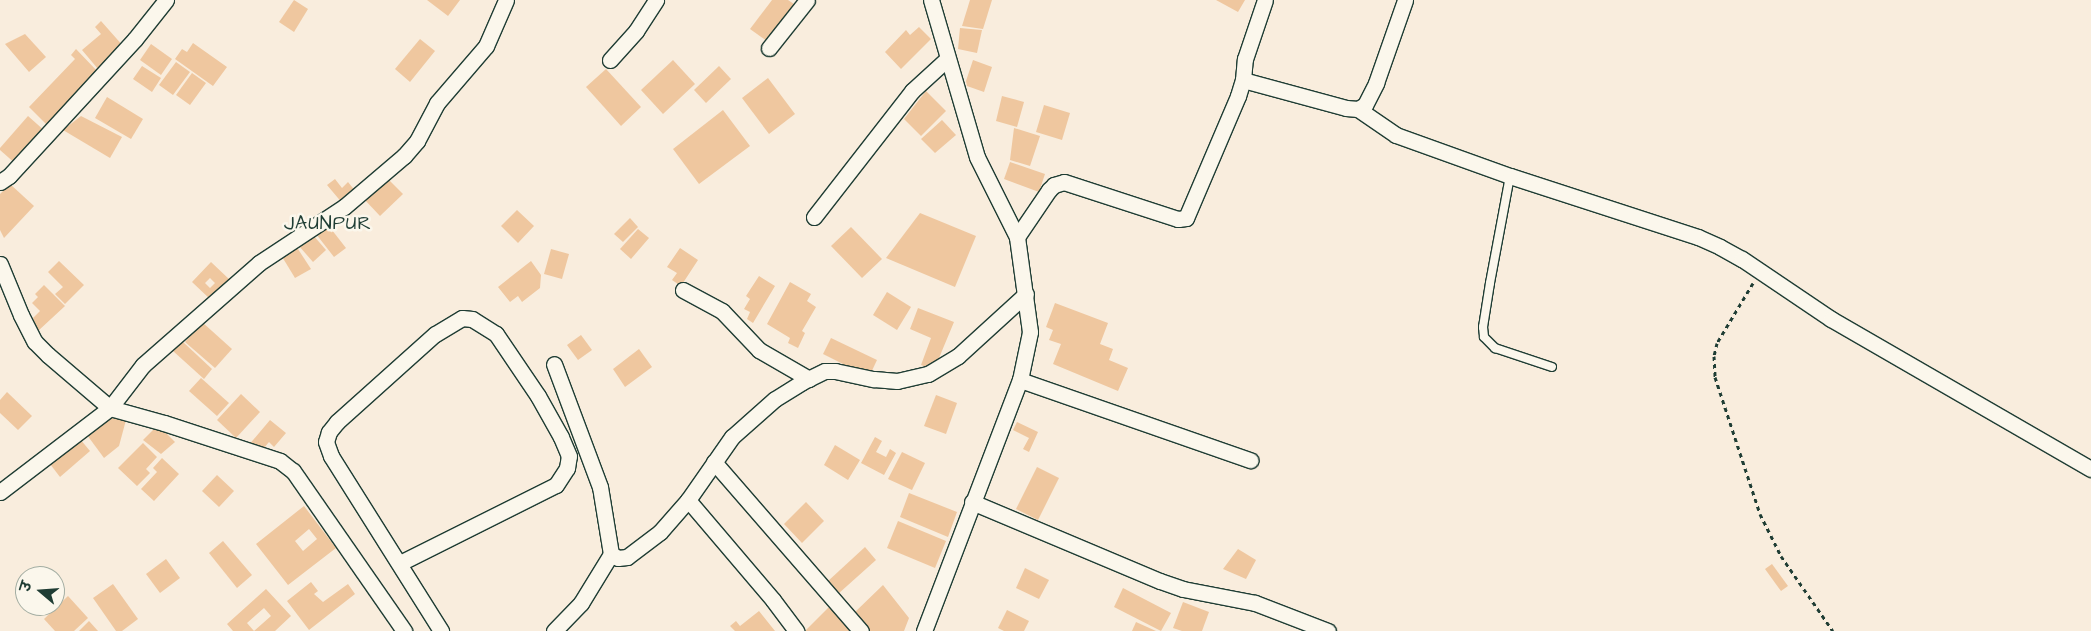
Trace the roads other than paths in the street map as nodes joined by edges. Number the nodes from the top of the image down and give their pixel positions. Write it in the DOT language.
graph roads {
  1 [pos="166,0"];
  2 [pos="506,0"];
  3 [pos="656,0"];
  4 [pos="807,0"];
  5 [pos="931,0"];
  6 [pos="1265,0"];
  7 [pos="1405,0"];
  8 [pos="769,48"];
  9 [pos="947,59"];
  10 [pos="610,60"];
  11 [pos="1243,80"];
  12 [pos="1358,109"];
  13 [pos="1510,176"];
  14 [pos="0,182"];
  15 [pos="814,217"];
  16 [pos="1017,237"];
  17 [pos="0,264"];
  18 [pos="683,290"];
  19 [pos="1026,294"];
  20 [pos="554,364"];
  21 [pos="1552,367"];
  22 [pos="809,379"];
  23 [pos="1020,380"];
  24 [pos="110,408"];
  25 [pos="1250,460"];
  26 [pos="714,462"];
  27 [pos="2091,469"];
  28 [pos="0,492"];
  29 [pos="688,500"];
  30 [pos="972,502"];
  31 [pos="611,554"];
  32 [pos="400,563"];
  33 [pos="1307,627"];
  34 [pos="404,631"];
  35 [pos="441,631"];
  36 [pos="554,631"];
  37 [pos="796,631"];
  38 [pos="860,631"];
  39 [pos="924,631"];
  40 [pos="1328,631"];
  1 -- 14 [label="street"];
  2 -- 24 [label="street"];
  3 -- 10 [label="street"];
  4 -- 8 [label="street"];
  5 -- 9 [label="street"];
  6 -- 11 [label="street"];
  7 -- 12 [label="street"];
  9 -- 15 [label="street"];
  9 -- 16 [label="street"];
  11 -- 12 [label="street"];
  11 -- 16 [label="street"];
  12 -- 13 [label="street"];
  13 -- 21 [label="lane"];
  13 -- 27 [label="street"];
  16 -- 19 [label="street"];
  17 -- 24 [label="street"];
  18 -- 22 [label="street"];
  19 -- 22 [label="street"];
  19 -- 23 [label="street"];
  20 -- 31 [label="street"];
  22 -- 26 [label="street"];
  23 -- 25 [label="street"];
  23 -- 30 [label="street"];
  24 -- 28 [label="street"];
  24 -- 34 [label="street"];
  26 -- 29 [label="street"];
  26 -- 38 [label="street"];
  29 -- 31 [label="street"];
  29 -- 37 [label="street"];
  30 -- 33 [label="street"];
  30 -- 39 [label="street"];
  31 -- 36 [label="street"];
  32 -- 32 [label="street"];
  32 -- 35 [label="street"];
  33 -- 40 [label="street"];
}
